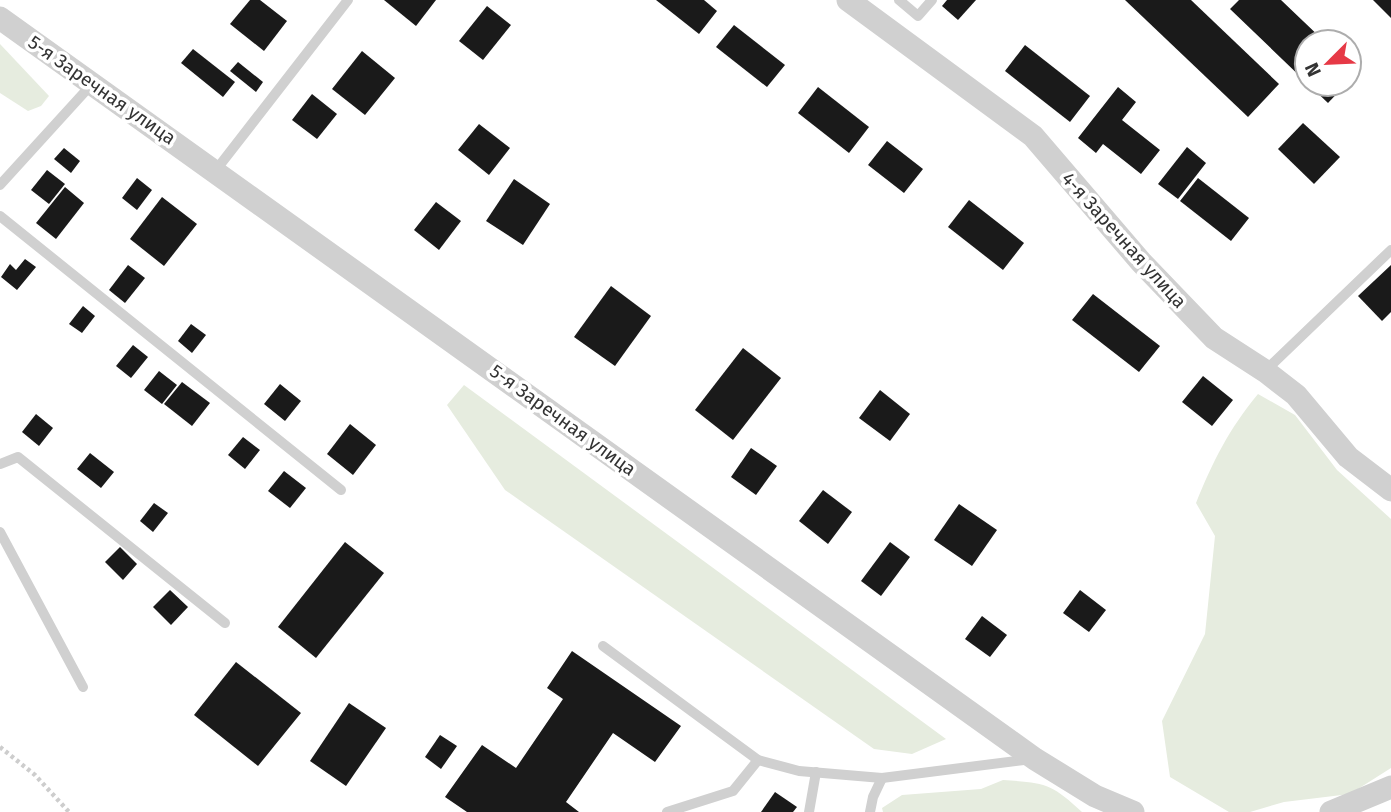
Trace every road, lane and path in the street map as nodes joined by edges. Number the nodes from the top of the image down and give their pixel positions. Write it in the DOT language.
graph roads {
  1 [pos="348,0"];
  2 [pos="848,0"];
  3 [pos="899,0"];
  4 [pos="932,0"];
  5 [pos="0,18"];
  6 [pos="91,85"];
  7 [pos="216,170"];
  8 [pos="0,185"];
  9 [pos="0,216"];
  10 [pos="1391,250"];
  11 [pos="1265,371"];
  12 [pos="0,464"];
  13 [pos="341,490"];
  14 [pos="1391,490"];
  15 [pos="0,532"];
  16 [pos="225,623"];
  17 [pos="603,646"];
  18 [pos="83,687"];
  19 [pos="0,747"];
  20 [pos="1035,759"];
  21 [pos="758,760"];
  22 [pos="816,772"];
  23 [pos="882,778"];
  24 [pos="1391,787"];
  25 [pos="69,812"];
  26 [pos="667,812"];
  27 [pos="808,812"];
  28 [pos="870,812"];
  29 [pos="1133,812"];
  30 [pos="1331,812"];
  1 -- 7 [label="lane"];
  2 -- 11 [label="street, 4-я Заречная улица"];
  3 -- 4 [label="lane"];
  5 -- 6 [label="street, 5-я Заречная улица"];
  6 -- 7 [label="street, 5-я Заречная улица"];
  6 -- 8 [label="lane"];
  7 -- 20 [label="street, 5-я Заречная улица"];
  9 -- 13 [label="lane"];
  10 -- 11 [label="lane"];
  11 -- 14 [label="street, 4-я Заречная улица"];
  12 -- 16 [label="lane"];
  15 -- 18 [label="lane"];
  17 -- 21 [label="lane"];
  19 -- 25 [label="path"];
  20 -- 23 [label="lane"];
  20 -- 29 [label="street, 5-я Заречная улица"];
  21 -- 22 [label="lane"];
  21 -- 26 [label="lane"];
  22 -- 23 [label="lane"];
  22 -- 27 [label="lane"];
  23 -- 28 [label="lane"];
  24 -- 30 [label="street"];
}
